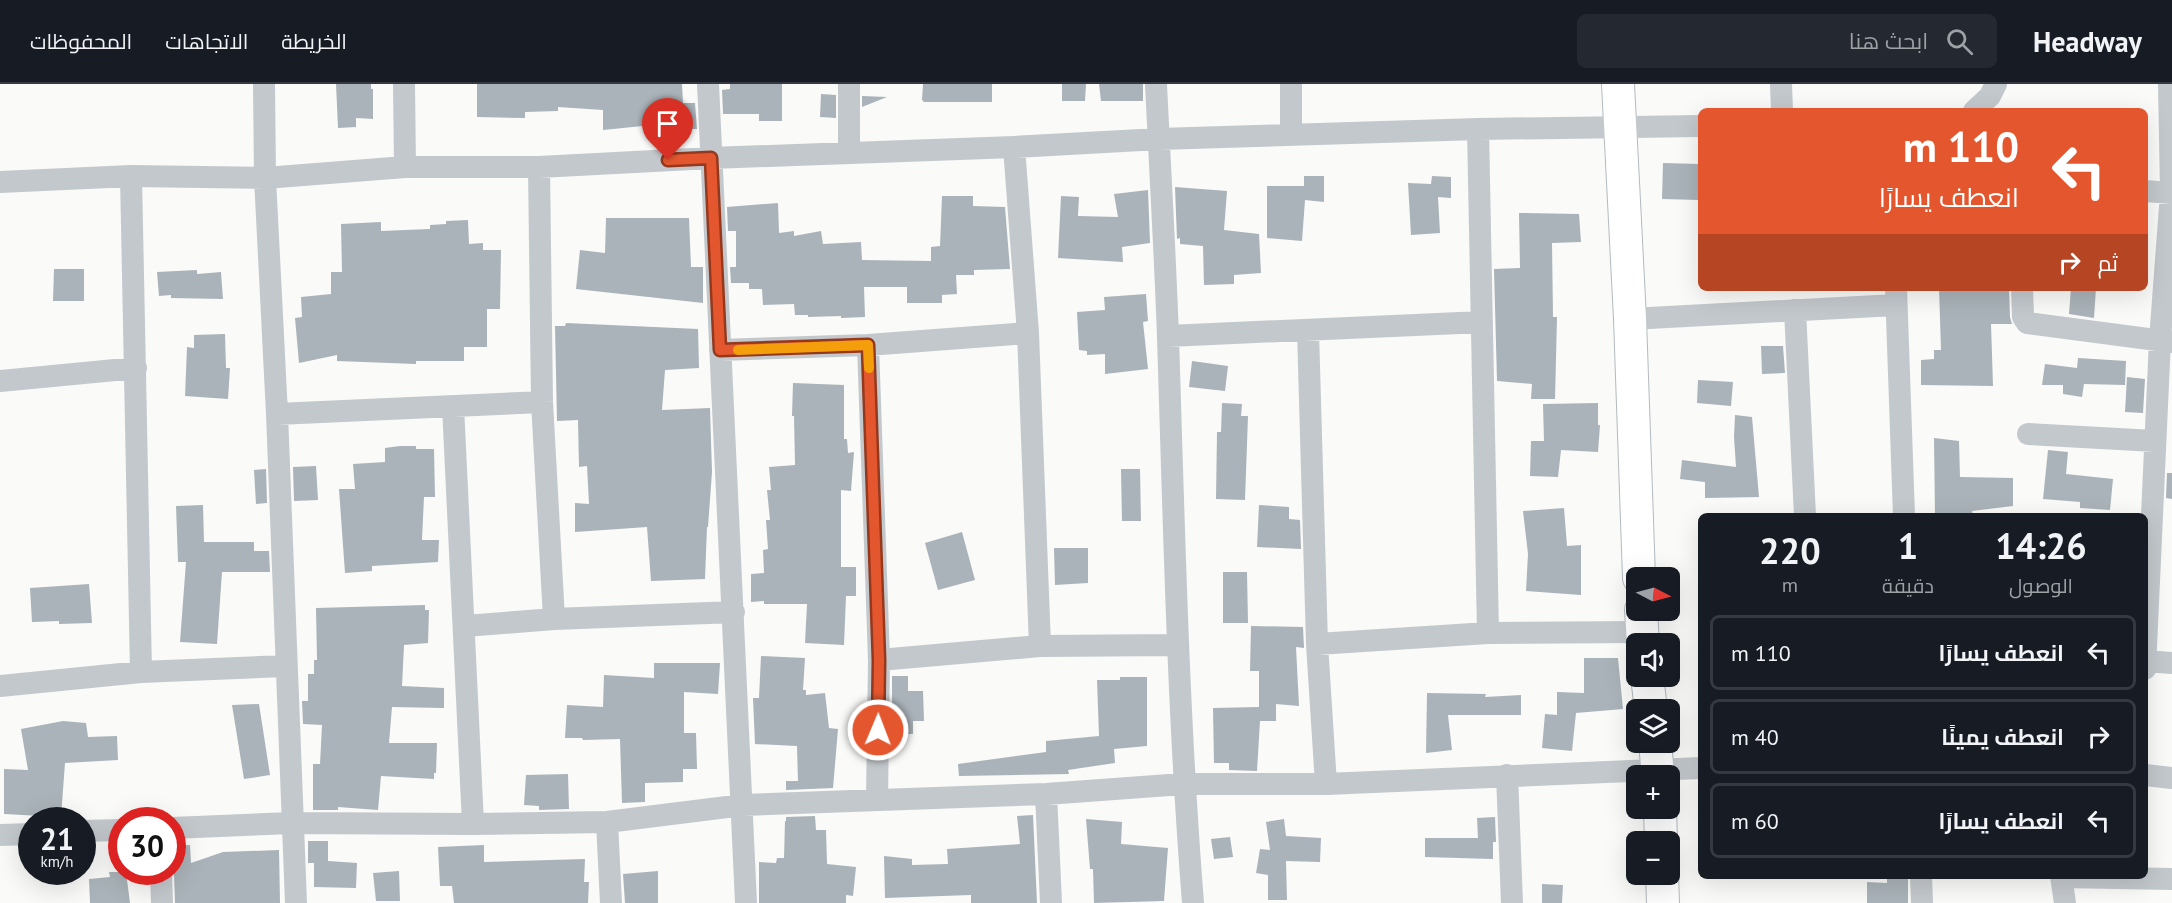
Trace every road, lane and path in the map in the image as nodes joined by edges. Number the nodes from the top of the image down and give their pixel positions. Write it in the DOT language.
graph roads {
  1 [pos="264,84"];
  2 [pos="404,84"];
  3 [pos="708,84"];
  4 [pos="849,84"];
  5 [pos="1156,84"];
  6 [pos="1291,84"];
  7 [pos="1618,84"];
  8 [pos="1781,84"];
  9 [pos="1996,84"];
  10 [pos="2169,84"];
  11 [pos="1782,108"];
  12 [pos="1977,108"];
  13 [pos="1698,126"];
  14 [pos="1620,128"];
  15 [pos="1478,129"];
  16 [pos="1291,135"];
  17 [pos="1159,139"];
  18 [pos="1014,147"];
  19 [pos="849,153"];
  20 [pos="711,158"];
  21 [pos="405,167"];
  22 [pos="539,167"];
  23 [pos="131,176"];
  24 [pos="265,178"];
  25 [pos="0,182"];
  26 [pos="2148,191"];
  27 [pos="2172,193"];
  28 [pos="2022,291"];
  29 [pos="1896,296"];
  30 [pos="1795,310"];
  31 [pos="1630,319"];
  32 [pos="1482,322"];
  33 [pos="1308,331"];
  34 [pos="1028,333"];
  35 [pos="1168,336"];
  36 [pos="2166,341"];
  37 [pos="868,345"];
  38 [pos="720,350"];
  39 [pos="136,368"];
  40 [pos="0,381"];
  41 [pos="542,402"];
  42 [pos="453,406"];
  43 [pos="277,414"];
  44 [pos="2028,434"];
  45 [pos="2161,448"];
  46 [pos="1805,513"];
  47 [pos="1904,513"];
  48 [pos="2161,548"];
  49 [pos="1639,567"];
  50 [pos="734,612"];
  51 [pos="554,619"];
  52 [pos="465,626"];
  53 [pos="1642,629"];
  54 [pos="1488,633"];
  55 [pos="2148,640"];
  56 [pos="1317,644"];
  57 [pos="1177,645"];
  58 [pos="1040,646"];
  59 [pos="879,660"];
  60 [pos="2148,661"];
  61 [pos="2172,663"];
  62 [pos="285,666"];
  63 [pos="141,672"];
  64 [pos="0,686"];
  65 [pos="1657,763"];
  66 [pos="1698,768"];
  67 [pos="2148,775"];
  68 [pos="1507,776"];
  69 [pos="2172,778"];
  70 [pos="1326,783"];
  71 [pos="1184,784"];
  72 [pos="1046,794"];
  73 [pos="877,800"];
  74 [pos="743,806"];
  75 [pos="607,822"];
  76 [pos="292,823"];
  77 [pos="473,824"];
  78 [pos="186,827"];
  79 [pos="18,834"];
  80 [pos="0,835"];
  81 [pos="1921,879"];
  82 [pos="2061,879"];
  83 [pos="2148,879"];
  84 [pos="2172,879"];
  85 [pos="161,885"];
  86 [pos="1662,885"];
  87 [pos="162,903"];
  88 [pos="296,903"];
  89 [pos="612,903"];
  90 [pos="746,903"];
  91 [pos="1051,903"];
  92 [pos="1193,903"];
  93 [pos="1512,903"];
  94 [pos="1663,903"];
  95 [pos="1922,903"];
  96 [pos="2065,903"];
  1 -- 24 [label="street"];
  2 -- 21 [label="street"];
  3 -- 20 [label="street"];
  4 -- 19 [label="street"];
  5 -- 17 [label="street"];
  6 -- 16 [label="street"];
  7 -- 14 [label="street"];
  8 -- 11 [label="street"];
  9 -- 12 [label="street"];
  10 -- 27 [label="street"];
  13 -- 14 [label="street"];
  14 -- 15 [label="street"];
  14 -- 31 [label="street"];
  15 -- 16 [label="street"];
  15 -- 32 [label="street"];
  16 -- 17 [label="street"];
  17 -- 18 [label="street"];
  17 -- 35 [label="street"];
  18 -- 19 [label="street"];
  18 -- 34 [label="street"];
  19 -- 20 [label="street"];
  20 -- 22 [label="street"];
  20 -- 38 [label="street"];
  21 -- 22 [label="street"];
  21 -- 24 [label="street"];
  22 -- 41 [label="street"];
  23 -- 24 [label="street"];
  23 -- 25 [label="street"];
  23 -- 39 [label="street"];
  24 -- 43 [label="street"];
  26 -- 27 [label="street"];
  27 -- 36 [label="street"];
  28 -- 36 [label="street"];
  29 -- 30 [label="street"];
  29 -- 47 [label="street"];
  30 -- 31 [label="street"];
  30 -- 46 [label="street"];
  31 -- 49 [label="street"];
  32 -- 33 [label="street"];
  32 -- 54 [label="street"];
  33 -- 35 [label="street"];
  33 -- 56 [label="street"];
  34 -- 37 [label="street"];
  34 -- 58 [label="street"];
  35 -- 57 [label="street"];
  36 -- 45 [label="street"];
  37 -- 38 [label="street"];
  37 -- 59 [label="street"];
  38 -- 50 [label="street"];
  39 -- 40 [label="street"];
  39 -- 63 [label="street"];
  41 -- 42 [label="street"];
  41 -- 51 [label="street"];
  42 -- 43 [label="street"];
  42 -- 52 [label="street"];
  43 -- 62 [label="street"];
  44 -- 45 [label="street"];
  45 -- 48 [label="street"];
  48 -- 55 [label="street"];
  50 -- 51 [label="street"];
  50 -- 74 [label="street"];
  51 -- 52 [label="street"];
  52 -- 77 [label="street"];
  53 -- 54 [label="street"];
  54 -- 56 [label="street"];
  56 -- 70 [label="street"];
  57 -- 58 [label="street"];
  57 -- 71 [label="street"];
  58 -- 59 [label="street"];
  59 -- 73 [label="street"];
  60 -- 61 [label="street"];
  62 -- 63 [label="street"];
  62 -- 76 [label="street"];
  63 -- 64 [label="street"];
  65 -- 66 [label="street"];
  65 -- 68 [label="street"];
  67 -- 69 [label="street"];
  68 -- 70 [label="street"];
  68 -- 93 [label="street"];
  70 -- 71 [label="street"];
  71 -- 72 [label="street"];
  71 -- 92 [label="street"];
  72 -- 73 [label="street"];
  72 -- 91 [label="street"];
  73 -- 74 [label="street"];
  74 -- 75 [label="street"];
  74 -- 90 [label="street"];
  75 -- 77 [label="street"];
  75 -- 89 [label="street"];
  76 -- 77 [label="street"];
  76 -- 78 [label="street"];
  76 -- 88 [label="street"];
  79 -- 80 [label="street"];
  81 -- 95 [label="street"];
  82 -- 96 [label="street"];
  83 -- 84 [label="street"];
  85 -- 87 [label="street"];
  86 -- 94 [label="street"];
}
